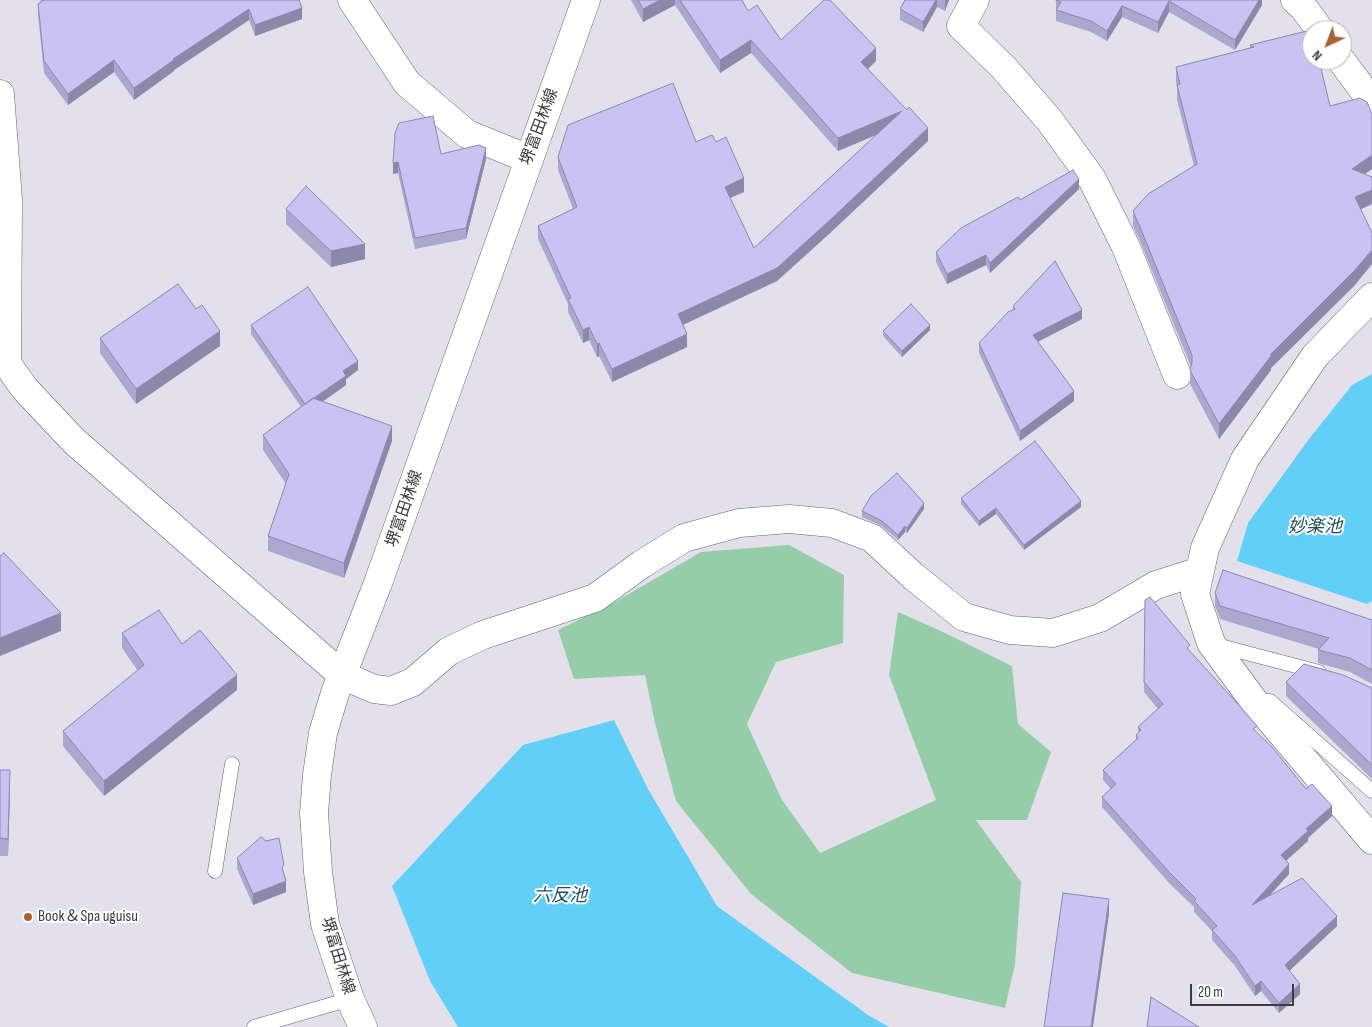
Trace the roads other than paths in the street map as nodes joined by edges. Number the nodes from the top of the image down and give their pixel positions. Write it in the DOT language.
graph roads {
  1 [pos="352,0"];
  2 [pos="586,0"];
  3 [pos="975,0"];
  4 [pos="1295,0"];
  5 [pos="1313,20"];
  6 [pos="1348,70"];
  7 [pos="0,94"];
  8 [pos="1372,102"];
  9 [pos="529,159"];
  10 [pos="1372,297"];
  11 [pos="2,359"];
  12 [pos="1177,375"];
  13 [pos="1200,571"];
  14 [pos="1211,643"];
  15 [pos="342,675"];
  16 [pos="1336,677"];
  17 [pos="1254,701"];
  18 [pos="232,764"];
  19 [pos="1372,791"];
  20 [pos="1372,840"];
  21 [pos="215,871"];
  22 [pos="350,999"];
  23 [pos="254,1027"];
  24 [pos="362,1027"];
  1 -- 9 [label="street"];
  2 -- 9 [label="street, 堺富田林線"];
  3 -- 12 [label="street"];
  4 -- 5 [label="street"];
  6 -- 8 [label="street"];
  7 -- 11 [label="street"];
  9 -- 15 [label="street, 堺富田林線"];
  10 -- 13 [label="street"];
  11 -- 15 [label="street"];
  13 -- 14 [label="street"];
  13 -- 15 [label="street"];
  14 -- 16 [label="lane"];
  14 -- 17 [label="street"];
  15 -- 22 [label="street, 堺富田林線"];
  17 -- 19 [label="lane"];
  17 -- 20 [label="street"];
  18 -- 21 [label="lane"];
  22 -- 23 [label="lane"];
  22 -- 24 [label="street, 堺富田林線"];
}
